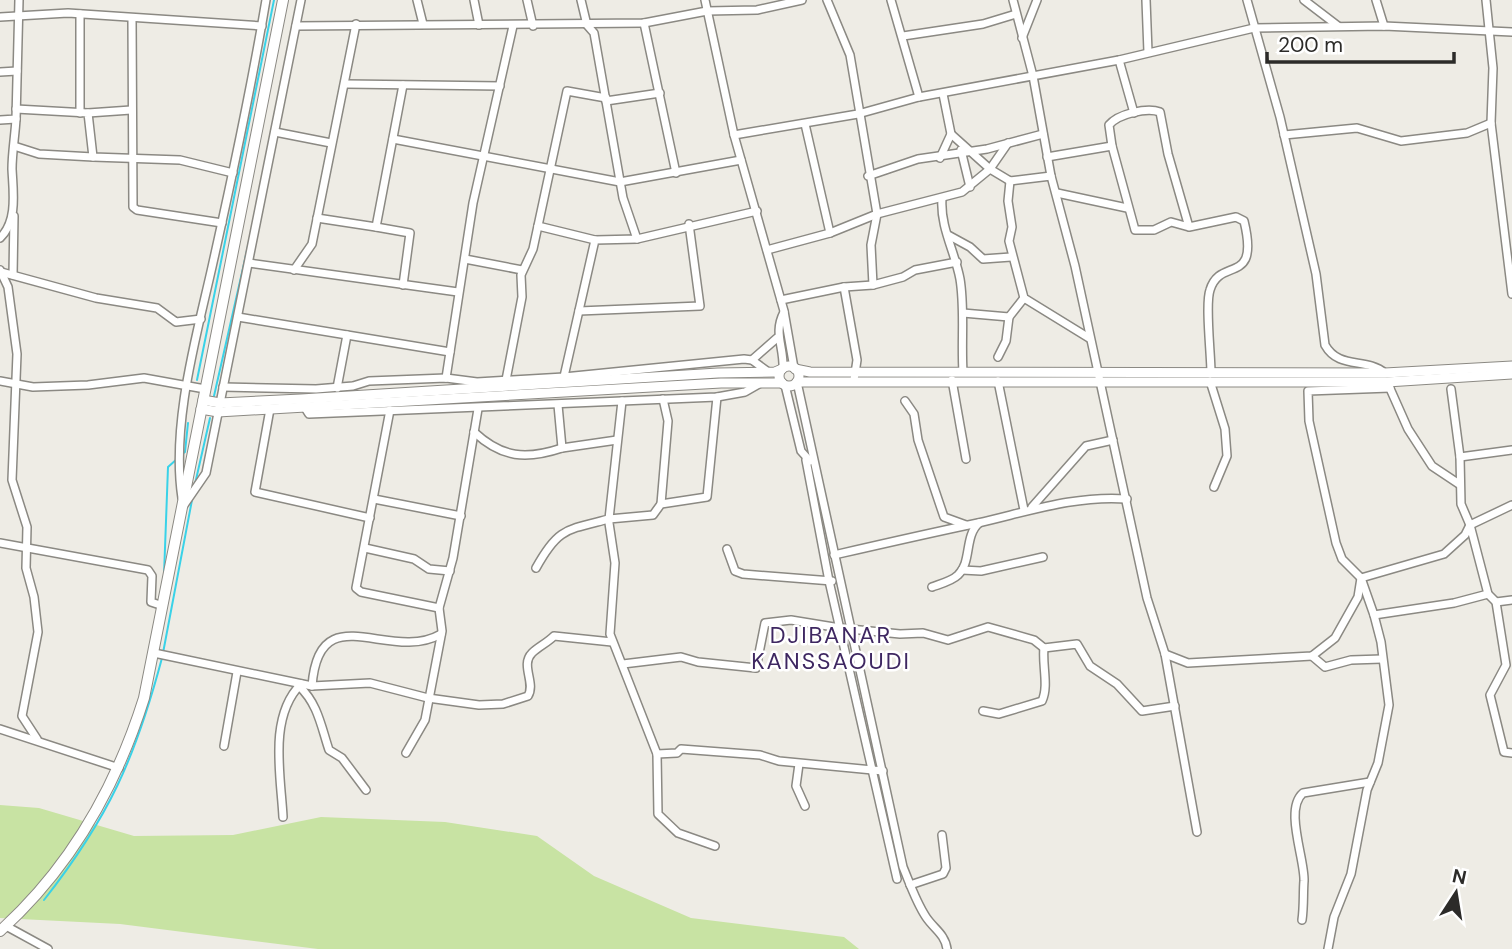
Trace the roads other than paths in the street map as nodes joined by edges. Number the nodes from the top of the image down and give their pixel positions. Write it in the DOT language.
graph roads {
  1 [pos="19,0"];
  2 [pos="266,0"];
  3 [pos="283,0"];
  4 [pos="301,0"];
  5 [pos="417,0"];
  6 [pos="474,0"];
  7 [pos="527,0"];
  8 [pos="581,0"];
  9 [pos="705,0"];
  10 [pos="802,0"];
  11 [pos="827,0"];
  12 [pos="891,0"];
  13 [pos="1013,0"];
  14 [pos="1037,0"];
  15 [pos="1146,0"];
  16 [pos="1247,0"];
  17 [pos="1304,0"];
  18 [pos="1376,0"];
  19 [pos="1486,0"];
  20 [pos="780,3"];
  21 [pos="707,11"];
  22 [pos="1016,13"];
  23 [pos="80,14"];
  24 [pos="18,16"];
  25 [pos="0,17"];
  26 [pos="132,19"];
  27 [pos="423,23"];
  28 [pos="645,23"];
  29 [pos="356,24"];
  30 [pos="479,25"];
  31 [pos="587,25"];
  32 [pos="262,26"];
  33 [pos="296,26"];
  34 [pos="513,26"];
  35 [pos="533,26"];
  36 [pos="1338,26"];
  37 [pos="1384,26"];
  38 [pos="1254,28"];
  39 [pos="1489,31"];
  40 [pos="1512,32"];
  41 [pos="903,36"];
  42 [pos="1022,38"];
  43 [pos="1148,52"];
  44 [pos="1119,60"];
  45 [pos="17,71"];
  46 [pos="0,72"];
  47 [pos="1033,76"];
  48 [pos="346,84"];
  49 [pos="403,85"];
  50 [pos="500,86"];
  51 [pos="660,93"];
  52 [pos="943,93"];
  53 [pos="919,97"];
  54 [pos="606,100"];
  55 [pos="16,109"];
  56 [pos="131,110"];
  57 [pos="84,113"];
  58 [pos="1134,113"];
  59 [pos="858,114"];
  60 [pos="16,119"];
  61 [pos="0,120"];
  62 [pos="1491,123"];
  63 [pos="805,124"];
  64 [pos="275,132"];
  65 [pos="951,134"];
  66 [pos="1043,134"];
  67 [pos="734,135"];
  68 [pos="1284,135"];
  69 [pos="393,139"];
  70 [pos="959,139"];
  71 [pos="331,143"];
  72 [pos="1008,143"];
  73 [pos="14,146"];
  74 [pos="1112,146"];
  75 [pos="973,152"];
  76 [pos="483,154"];
  77 [pos="962,154"];
  78 [pos="93,157"];
  79 [pos="131,157"];
  80 [pos="1047,157"];
  81 [pos="940,158"];
  82 [pos="741,160"];
  83 [pos="550,168"];
  84 [pos="990,169"];
  85 [pos="233,173"];
  86 [pos="676,173"];
  87 [pos="868,176"];
  88 [pos="1051,176"];
  89 [pos="1010,181"];
  90 [pos="620,182"];
  91 [pos="970,187"];
  92 [pos="15,191"];
  93 [pos="1056,193"];
  94 [pos="942,199"];
  95 [pos="1127,208"];
  96 [pos="757,211"];
  97 [pos="877,214"];
  98 [pos="317,218"];
  99 [pos="222,223"];
  100 [pos="689,225"];
  101 [pos="538,226"];
  102 [pos="376,227"];
  103 [pos="1189,227"];
  104 [pos="830,233"];
  105 [pos="948,235"];
  106 [pos="0,238"];
  107 [pos="637,239"];
  108 [pos="595,240"];
  109 [pos="767,250"];
  110 [pos="1011,257"];
  111 [pos="465,259"];
  112 [pos="249,262"];
  113 [pos="957,262"];
  114 [pos="294,270"];
  115 [pos="523,270"];
  116 [pos="0,272"];
  117 [pos="13,275"];
  118 [pos="403,285"];
  119 [pos="873,285"];
  120 [pos="844,287"];
  121 [pos="458,292"];
  122 [pos="1512,293"];
  123 [pos="1024,298"];
  124 [pos="781,300"];
  125 [pos="784,311"];
  126 [pos="579,312"];
  127 [pos="963,313"];
  128 [pos="238,317"];
  129 [pos="1009,317"];
  130 [pos="201,319"];
  131 [pos="347,335"];
  132 [pos="778,338"];
  133 [pos="1088,338"];
  134 [pos="450,352"];
  135 [pos="998,357"];
  136 [pos="752,360"];
  137 [pos="1512,366"];
  138 [pos="783,368"];
  139 [pos="795,368"];
  140 [pos="767,370"];
  141 [pos="963,372"];
  142 [pos="718,373"];
  143 [pos="1512,374"];
  144 [pos="855,376"];
  145 [pos="1099,377"];
  146 [pos="1211,377"];
  147 [pos="446,378"];
  148 [pos="506,380"];
  149 [pos="952,380"];
  150 [pos="563,381"];
  151 [pos="998,381"];
  152 [pos="1387,381"];
  153 [pos="0,382"];
  154 [pos="764,382"];
  155 [pos="797,382"];
  156 [pos="721,383"];
  157 [pos="783,384"];
  158 [pos="17,385"];
  159 [pos="189,385"];
  160 [pos="223,387"];
  161 [pos="1308,387"];
  162 [pos="337,388"];
  163 [pos="1451,388"];
  164 [pos="205,389"];
  165 [pos="717,397"];
  166 [pos="663,399"];
  167 [pos="622,401"];
  168 [pos="905,401"];
  169 [pos="302,403"];
  170 [pos="202,404"];
  171 [pos="558,405"];
  172 [pos="219,407"];
  173 [pos="270,409"];
  174 [pos="478,409"];
  175 [pos="390,410"];
  176 [pos="474,432"];
  177 [pos="617,440"];
  178 [pos="1113,440"];
  179 [pos="562,448"];
  180 [pos="1512,450"];
  181 [pos="1460,457"];
  182 [pos="966,459"];
  183 [pos="810,461"];
  184 [pos="1459,484"];
  185 [pos="1213,486"];
  186 [pos="374,499"];
  187 [pos="1127,499"];
  188 [pos="662,504"];
  189 [pos="183,505"];
  190 [pos="1512,505"];
  191 [pos="1028,509"];
  192 [pos="461,516"];
  193 [pos="370,518"];
  194 [pos="610,519"];
  195 [pos="980,523"];
  196 [pos="967,525"];
  197 [pos="1470,525"];
  198 [pos="0,544"];
  199 [pos="27,548"];
  200 [pos="365,548"];
  201 [pos="727,549"];
  202 [pos="834,555"];
  203 [pos="1043,557"];
  204 [pos="536,568"];
  205 [pos="962,570"];
  206 [pos="450,571"];
  207 [pos="1361,578"];
  208 [pos="828,581"];
  209 [pos="840,582"];
  210 [pos="932,587"];
  211 [pos="1489,594"];
  212 [pos="1512,600"];
  213 [pos="1496,602"];
  214 [pos="163,606"];
  215 [pos="439,608"];
  216 [pos="1374,615"];
  217 [pos="840,628"];
  218 [pos="852,629"];
  219 [pos="441,634"];
  220 [pos="612,642"];
  221 [pos="1044,648"];
  222 [pos="154,653"];
  223 [pos="1165,654"];
  224 [pos="1312,656"];
  225 [pos="1382,659"];
  226 [pos="623,664"];
  227 [pos="237,672"];
  228 [pos="1512,672"];
  229 [pos="1502,673"];
  230 [pos="300,685"];
  231 [pos="313,686"];
  232 [pos="428,698"];
  233 [pos="1175,706"];
  234 [pos="983,711"];
  235 [pos="0,730"];
  236 [pos="37,739"];
  237 [pos="224,746"];
  238 [pos="1512,752"];
  239 [pos="406,753"];
  240 [pos="657,754"];
  241 [pos="799,764"];
  242 [pos="119,768"];
  243 [pos="870,771"];
  244 [pos="883,771"];
  245 [pos="1370,782"];
  246 [pos="366,790"];
  247 [pos="805,806"];
  248 [pos="284,817"];
  249 [pos="1196,832"];
  250 [pos="942,835"];
  251 [pos="715,846"];
  252 [pos="897,878"];
  253 [pos="910,885"];
  254 [pos="1302,920"];
  255 [pos="3,928"];
  256 [pos="48,949"];
  257 [pos="947,949"];
  258 [pos="1328,949"];
  1 -- 24 [label="street"];
  2 -- 32 [label="street"];
  3 -- 164 [label="highway"];
  4 -- 33 [label="street"];
  5 -- 27 [label="street"];
  6 -- 30 [label="street"];
  7 -- 35 [label="street"];
  8 -- 31 [label="street"];
  9 -- 21 [label="street"];
  10 -- 20 [label="street"];
  11 -- 59 [label="street"];
  12 -- 41 [label="street"];
  13 -- 22 [label="street"];
  14 -- 42 [label="street"];
  15 -- 43 [label="street"];
  16 -- 38 [label="street"];
  17 -- 36 [label="street"];
  18 -- 37 [label="street"];
  19 -- 39 [label="street"];
  20 -- 21 [label="street"];
  21 -- 28 [label="street"];
  21 -- 67 [label="street"];
  22 -- 41 [label="street"];
  22 -- 42 [label="street"];
  23 -- 24 [label="street"];
  23 -- 26 [label="street"];
  23 -- 57 [label="street"];
  24 -- 25 [label="street"];
  24 -- 45 [label="street"];
  26 -- 32 [label="street"];
  26 -- 56 [label="street"];
  27 -- 29 [label="street"];
  27 -- 30 [label="street"];
  28 -- 31 [label="street"];
  28 -- 51 [label="street"];
  29 -- 33 [label="street"];
  29 -- 48 [label="street"];
  30 -- 34 [label="street"];
  31 -- 35 [label="street"];
  31 -- 54 [label="street"];
  32 -- 85 [label="street"];
  33 -- 64 [label="street"];
  34 -- 35 [label="street"];
  34 -- 50 [label="street"];
  36 -- 37 [label="street"];
  36 -- 38 [label="street"];
  37 -- 39 [label="street"];
  38 -- 43 [label="street"];
  38 -- 68 [label="street"];
  39 -- 40 [label="street"];
  39 -- 62 [label="street"];
  41 -- 53 [label="street"];
  42 -- 47 [label="street"];
  43 -- 44 [label="street"];
  44 -- 47 [label="street"];
  44 -- 58 [label="street"];
  45 -- 46 [label="street"];
  45 -- 55 [label="street"];
  47 -- 52 [label="street"];
  47 -- 66 [label="street"];
  48 -- 49 [label="street"];
  48 -- 71 [label="street"];
  49 -- 50 [label="street"];
  49 -- 69 [label="street"];
  50 -- 76 [label="street"];
  51 -- 54 [label="street"];
  51 -- 86 [label="street"];
  52 -- 53 [label="street"];
  52 -- 65 [label="street"];
  53 -- 59 [label="street"];
  54 -- 83 [label="street"];
  54 -- 90 [label="street"];
  55 -- 57 [label="street"];
  55 -- 60 [label="street"];
  56 -- 57 [label="street"];
  56 -- 79 [label="street"];
  57 -- 78 [label="street"];
  58 -- 74 [label="street"];
  58 -- 103 [label="street"];
  59 -- 63 [label="street"];
  59 -- 87 [label="street"];
  60 -- 61 [label="street"];
  60 -- 73 [label="street"];
  62 -- 68 [label="street"];
  62 -- 122 [label="street"];
  63 -- 67 [label="street"];
  63 -- 104 [label="street"];
  64 -- 71 [label="street"];
  64 -- 112 [label="street"];
  65 -- 70 [label="street"];
  65 -- 81 [label="street"];
  66 -- 72 [label="street"];
  66 -- 80 [label="street"];
  67 -- 82 [label="street"];
  68 -- 152 [label="street"];
  69 -- 76 [label="street"];
  69 -- 102 [label="street"];
  70 -- 75 [label="street"];
  70 -- 77 [label="street"];
  71 -- 98 [label="street"];
  72 -- 75 [label="street"];
  72 -- 84 [label="street"];
  73 -- 78 [label="street"];
  73 -- 92 [label="street"];
  74 -- 80 [label="street"];
  74 -- 95 [label="street"];
  75 -- 77 [label="street"];
  75 -- 84 [label="street"];
  76 -- 83 [label="street"];
  76 -- 111 [label="street"];
  77 -- 81 [label="street"];
  77 -- 91 [label="street"];
  78 -- 79 [label="street"];
  79 -- 85 [label="street"];
  79 -- 99 [label="street"];
  80 -- 88 [label="street"];
  81 -- 87 [label="street"];
  82 -- 86 [label="street"];
  82 -- 96 [label="street"];
  83 -- 90 [label="street"];
  83 -- 101 [label="street"];
  84 -- 89 [label="street"];
  84 -- 91 [label="street"];
  85 -- 99 [label="street"];
  86 -- 90 [label="street"];
  87 -- 97 [label="street"];
  88 -- 89 [label="street"];
  88 -- 93 [label="street"];
  89 -- 110 [label="street"];
  90 -- 107 [label="street"];
  91 -- 94 [label="street"];
  92 -- 106 [label="street"];
  92 -- 117 [label="street"];
  93 -- 95 [label="street"];
  93 -- 133 [label="street"];
  94 -- 97 [label="street"];
  94 -- 105 [label="street"];
  95 -- 103 [label="street"];
  96 -- 100 [label="street"];
  96 -- 109 [label="street"];
  97 -- 104 [label="street"];
  97 -- 119 [label="street"];
  98 -- 102 [label="street"];
  98 -- 114 [label="street"];
  99 -- 130 [label="street"];
  100 -- 107 [label="street"];
  100 -- 126 [label="street"];
  101 -- 108 [label="street"];
  101 -- 115 [label="street"];
  102 -- 118 [label="street"];
  103 -- 146 [label="street"];
  104 -- 109 [label="street"];
  105 -- 110 [label="street"];
  105 -- 113 [label="street"];
  107 -- 108 [label="street"];
  108 -- 126 [label="street"];
  109 -- 124 [label="street"];
  110 -- 123 [label="street"];
  111 -- 115 [label="street"];
  111 -- 121 [label="street"];
  112 -- 114 [label="street"];
  112 -- 128 [label="street"];
  113 -- 119 [label="street"];
  113 -- 127 [label="street"];
  114 -- 118 [label="street"];
  115 -- 148 [label="street"];
  116 -- 117 [label="street"];
  116 -- 158 [label="street"];
  117 -- 130 [label="street"];
  118 -- 121 [label="street"];
  119 -- 120 [label="street"];
  120 -- 124 [label="street"];
  120 -- 144 [label="street"];
  121 -- 134 [label="street"];
  123 -- 129 [label="street"];
  123 -- 133 [label="street"];
  124 -- 125 [label="street"];
  125 -- 132 [label="street"];
  125 -- 139 [label="street"];
  126 -- 150 [label="street"];
  127 -- 129 [label="street"];
  127 -- 141 [label="street"];
  128 -- 131 [label="street"];
  128 -- 160 [label="street"];
  129 -- 135 [label="street"];
  130 -- 159 [label="street"];
  131 -- 134 [label="street"];
  131 -- 162 [label="street"];
  132 -- 136 [label="street"];
  132 -- 138 [label="street"];
  133 -- 145 [label="street"];
  134 -- 147 [label="street"];
  136 -- 140 [label="street"];
  136 -- 150 [label="street"];
  137 -- 152 [label="main road"];
  138 -- 139 [label="main road"];
  138 -- 140 [label="main road"];
  138 -- 157 [label="main road"];
  139 -- 144 [label="main road"];
  139 -- 155 [label="main road"];
  140 -- 142 [label="main road"];
  141 -- 144 [label="main road"];
  141 -- 145 [label="main road"];
  142 -- 150 [label="main road"];
  142 -- 156 [label="main road"];
  143 -- 152 [label="main road"];
  144 -- 149 [label="main road"];
  144 -- 155 [label="main road"];
  145 -- 146 [label="main road"];
  145 -- 151 [label="main road"];
  145 -- 178 [label="street"];
  146 -- 152 [label="main road"];
  146 -- 161 [label="main road"];
  146 -- 185 [label="street"];
  147 -- 148 [label="street"];
  147 -- 162 [label="street"];
  148 -- 150 [label="street"];
  149 -- 151 [label="main road"];
  149 -- 182 [label="street"];
  150 -- 169 [label="main road"];
  151 -- 191 [label="street"];
  152 -- 161 [label="main road"];
  152 -- 184 [label="street"];
  153 -- 158 [label="street"];
  154 -- 156 [label="main road"];
  154 -- 157 [label="main road"];
  154 -- 165 [label="street"];
  155 -- 157 [label="main road"];
  155 -- 183 [label="street"];
  156 -- 169 [label="main road"];
  157 -- 183 [label="street"];
  158 -- 159 [label="street"];
  158 -- 199 [label="street"];
  159 -- 164 [label="street"];
  159 -- 189 [label="street"];
  160 -- 162 [label="street"];
  160 -- 172 [label="street"];
  161 -- 207 [label="street"];
  163 -- 181 [label="street"];
  164 -- 170 [label="highway"];
  165 -- 166 [label="street"];
  165 -- 188 [label="street"];
  166 -- 167 [label="street"];
  166 -- 188 [label="street"];
  167 -- 171 [label="street"];
  167 -- 177 [label="street"];
  168 -- 196 [label="street"];
  169 -- 172 [label="main road"];
  169 -- 173 [label="main road"];
  169 -- 175 [label="street"];
  170 -- 172 [label="main road"];
  170 -- 189 [label="highway"];
  171 -- 174 [label="street"];
  171 -- 179 [label="street"];
  172 -- 173 [label="main road"];
  172 -- 189 [label="street"];
  173 -- 193 [label="street"];
  174 -- 175 [label="street"];
  174 -- 176 [label="street"];
  175 -- 186 [label="street"];
  176 -- 179 [label="street"];
  176 -- 192 [label="street"];
  177 -- 179 [label="street"];
  177 -- 194 [label="street"];
  178 -- 187 [label="street"];
  178 -- 191 [label="street"];
  180 -- 181 [label="street"];
  181 -- 184 [label="street"];
  183 -- 202 [label="street"];
  183 -- 208 [label="street"];
  184 -- 197 [label="street"];
  186 -- 192 [label="street"];
  186 -- 193 [label="street"];
  187 -- 191 [label="street"];
  187 -- 223 [label="street"];
  188 -- 194 [label="street"];
  189 -- 214 [label="highway"];
  190 -- 197 [label="street"];
  191 -- 195 [label="street"];
  192 -- 206 [label="street"];
  193 -- 200 [label="street"];
  194 -- 204 [label="street"];
  194 -- 220 [label="street"];
  195 -- 196 [label="street"];
  195 -- 205 [label="street"];
  196 -- 202 [label="street"];
  197 -- 207 [label="street"];
  197 -- 211 [label="street"];
  198 -- 199 [label="street"];
  199 -- 214 [label="street"];
  199 -- 236 [label="street"];
  200 -- 206 [label="street"];
  200 -- 215 [label="street"];
  201 -- 208 [label="street"];
  202 -- 209 [label="street"];
  203 -- 205 [label="street"];
  205 -- 210 [label="street"];
  206 -- 215 [label="street"];
  207 -- 216 [label="street"];
  207 -- 224 [label="street"];
  208 -- 209 [label="street"];
  208 -- 217 [label="street"];
  209 -- 218 [label="street"];
  211 -- 213 [label="street"];
  211 -- 216 [label="street"];
  212 -- 213 [label="street"];
  213 -- 229 [label="street"];
  214 -- 222 [label="highway"];
  215 -- 219 [label="street"];
  216 -- 225 [label="street"];
  217 -- 218 [label="street"];
  217 -- 226 [label="street"];
  217 -- 243 [label="street"];
  218 -- 221 [label="street"];
  218 -- 244 [label="street"];
  219 -- 231 [label="street"];
  219 -- 232 [label="street"];
  220 -- 226 [label="street"];
  220 -- 232 [label="street"];
  221 -- 233 [label="street"];
  221 -- 234 [label="street"];
  222 -- 227 [label="street"];
  222 -- 242 [label="highway"];
  223 -- 224 [label="street"];
  223 -- 233 [label="street"];
  224 -- 225 [label="street"];
  225 -- 245 [label="street"];
  226 -- 240 [label="street"];
  227 -- 230 [label="street"];
  227 -- 237 [label="street"];
  228 -- 229 [label="street"];
  229 -- 238 [label="street"];
  230 -- 231 [label="street"];
  230 -- 246 [label="street"];
  230 -- 248 [label="street"];
  231 -- 232 [label="street"];
  232 -- 239 [label="street"];
  233 -- 249 [label="street"];
  235 -- 236 [label="street"];
  236 -- 242 [label="street"];
  240 -- 241 [label="street"];
  240 -- 251 [label="street"];
  241 -- 243 [label="street"];
  241 -- 247 [label="street"];
  242 -- 255 [label="highway"];
  243 -- 244 [label="street"];
  243 -- 252 [label="street"];
  244 -- 253 [label="street"];
  245 -- 254 [label="street"];
  245 -- 258 [label="street"];
  250 -- 253 [label="street"];
  253 -- 257 [label="street"];
  255 -- 256 [label="street"];
}
